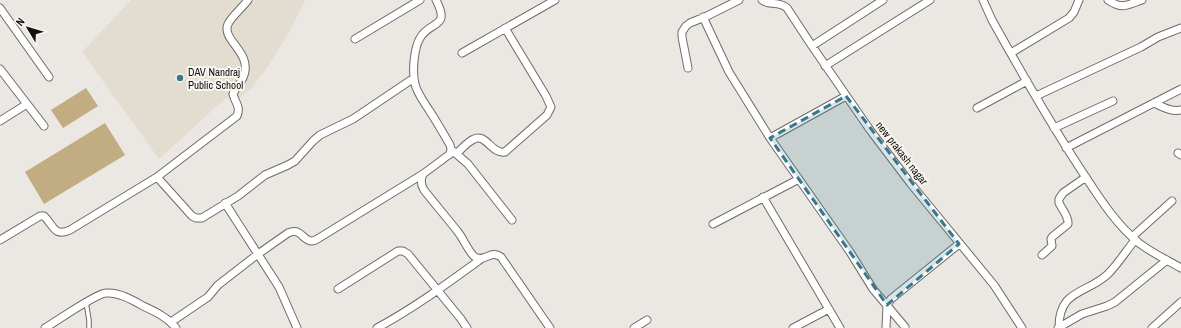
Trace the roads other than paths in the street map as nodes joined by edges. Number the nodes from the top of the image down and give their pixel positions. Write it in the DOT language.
graph roads {
  1 [pos="248,0"];
  2 [pos="420,0"];
  3 [pos="436,0"];
  4 [pos="555,0"];
  5 [pos="739,0"];
  6 [pos="762,0"];
  7 [pos="883,0"];
  8 [pos="930,0"];
  9 [pos="983,0"];
  10 [pos="1079,0"];
  11 [pos="1108,0"];
  12 [pos="1142,0"];
  13 [pos="0,8"];
  14 [pos="703,17"];
  15 [pos="505,28"];
  16 [pos="1181,28"];
  17 [pos="355,39"];
  18 [pos="812,46"];
  19 [pos="462,53"];
  20 [pos="1011,53"];
  21 [pos="825,66"];
  22 [pos="688,68"];
  23 [pos="0,69"];
  24 [pos="49,77"];
  25 [pos="414,78"];
  26 [pos="1027,81"];
  27 [pos="1181,89"];
  28 [pos="846,96"];
  29 [pos="1036,96"];
  30 [pos="1113,100"];
  31 [pos="1154,103"];
  32 [pos="27,104"];
  33 [pos="977,108"];
  34 [pos="1181,110"];
  35 [pos="0,121"];
  36 [pos="44,126"];
  37 [pos="1054,128"];
  38 [pos="770,138"];
  39 [pos="1066,148"];
  40 [pos="454,152"];
  41 [pos="423,174"];
  42 [pos="157,177"];
  43 [pos="1086,177"];
  44 [pos="799,179"];
  45 [pos="763,197"];
  46 [pos="1172,201"];
  47 [pos="225,203"];
  48 [pos="512,220"];
  49 [pos="713,224"];
  50 [pos="1133,238"];
  51 [pos="0,240"];
  52 [pos="959,244"];
  53 [pos="258,254"];
  54 [pos="1042,255"];
  55 [pos="481,258"];
  56 [pos="1167,260"];
  57 [pos="1181,268"];
  58 [pos="338,289"];
  59 [pos="437,290"];
  60 [pos="86,302"];
  61 [pos="1181,302"];
  62 [pos="887,305"];
  63 [pos="829,309"];
  64 [pos="647,320"];
  65 [pos="171,322"];
  66 [pos="905,327"];
  67 [pos="45,328"];
  68 [pos="89,328"];
  69 [pos="176,328"];
  70 [pos="297,328"];
  71 [pos="377,328"];
  72 [pos="467,328"];
  73 [pos="550,328"];
  74 [pos="634,328"];
  75 [pos="793,328"];
  76 [pos="840,328"];
  77 [pos="886,328"];
  78 [pos="1022,328"];
  79 [pos="1058,328"];
  80 [pos="1152,328"];
  1 -- 42 [label="street"];
  2 -- 17 [label="street"];
  3 -- 25 [label="street"];
  4 -- 15 [label="street"];
  5 -- 14 [label="street"];
  6 -- 18 [label="street, new prakash nagar"];
  7 -- 18 [label="street"];
  8 -- 21 [label="street"];
  9 -- 20 [label="street"];
  10 -- 20 [label="street"];
  11 -- 12 [label="street"];
  13 -- 24 [label="street"];
  14 -- 22 [label="street"];
  14 -- 38 [label="street"];
  15 -- 19 [label="street"];
  15 -- 40 [label="street"];
  16 -- 29 [label="street"];
  18 -- 21 [label="street, new prakash nagar"];
  20 -- 26 [label="street"];
  21 -- 28 [label="street, new prakash nagar"];
  23 -- 32 [label="street"];
  25 -- 40 [label="street"];
  25 -- 47 [label="street"];
  26 -- 29 [label="street"];
  26 -- 33 [label="street"];
  27 -- 31 [label="street"];
  28 -- 38 [label="street"];
  28 -- 52 [label="street, new prakash nagar"];
  29 -- 37 [label="street"];
  30 -- 37 [label="street"];
  31 -- 34 [label="street"];
  31 -- 39 [label="street"];
  32 -- 35 [label="street"];
  32 -- 36 [label="street"];
  37 -- 39 [label="street"];
  38 -- 44 [label="street"];
  39 -- 43 [label="street"];
  40 -- 41 [label="street"];
  40 -- 48 [label="street"];
  41 -- 53 [label="street"];
  41 -- 55 [label="street"];
  42 -- 47 [label="street"];
  42 -- 51 [label="street"];
  43 -- 50 [label="street"];
  43 -- 54 [label="street"];
  44 -- 45 [label="street"];
  44 -- 62 [label="street"];
  45 -- 49 [label="street"];
  45 -- 63 [label="street"];
  46 -- 50 [label="street"];
  47 -- 53 [label="street"];
  50 -- 56 [label="street"];
  50 -- 79 [label="street"];
  52 -- 62 [label="street"];
  52 -- 78 [label="street, new prakash nagar"];
  53 -- 65 [label="street"];
  53 -- 70 [label="street"];
  55 -- 59 [label="street"];
  55 -- 73 [label="street"];
  56 -- 57 [label="street"];
  56 -- 79 [label="street"];
  58 -- 59 [label="street"];
  59 -- 71 [label="street"];
  59 -- 72 [label="street"];
  60 -- 65 [label="street"];
  60 -- 67 [label="street"];
  60 -- 68 [label="lane"];
  61 -- 80 [label="street"];
  62 -- 66 [label="street"];
  62 -- 77 [label="street"];
  63 -- 75 [label="street"];
  63 -- 76 [label="street"];
  64 -- 74 [label="street"];
  65 -- 69 [label="street"];
}
